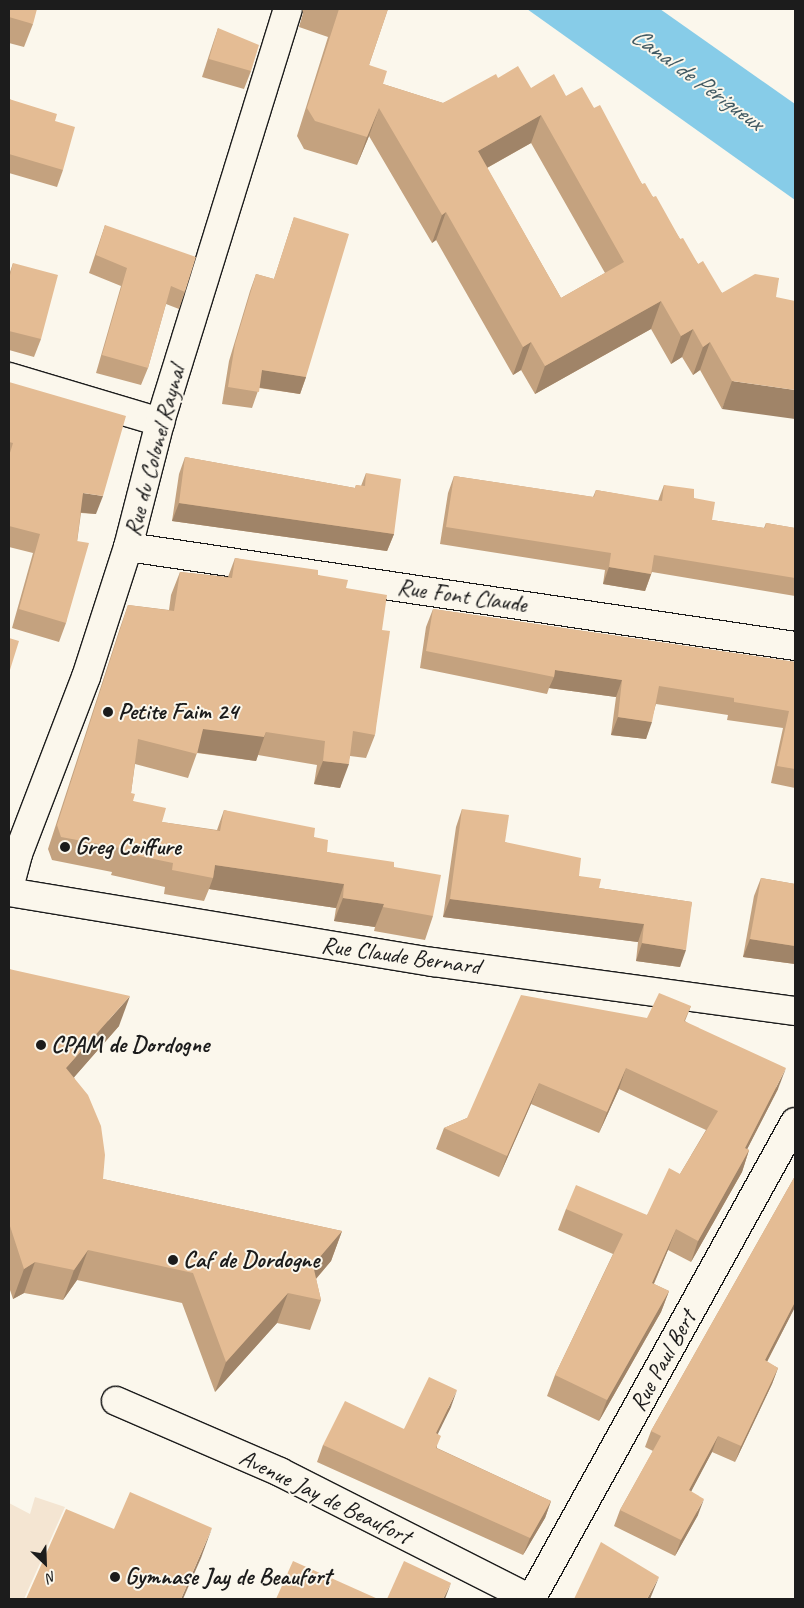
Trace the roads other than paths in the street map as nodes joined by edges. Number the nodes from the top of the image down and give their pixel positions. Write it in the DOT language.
graph roads {
  1 [pos="288,9"];
  2 [pos="9,377"];
  3 [pos="160,422"];
  4 [pos="128,547"];
  5 [pos="795,646"];
  6 [pos="9,890"];
  7 [pos="795,1011"];
  8 [pos="795,1122"];
  9 [pos="116,1401"];
  10 [pos="530,1599"];
  1 -- 3 [label="street, Rue du Colonel Raynal"];
  2 -- 3 [label="street"];
  3 -- 4 [label="street, Rue du Colonel Raynal"];
  4 -- 5 [label="street, Rue Font Claude"];
  4 -- 6 [label="street, Rue du Colonel Raynal"];
  6 -- 7 [label="street, Rue Claude Bernard"];
  8 -- 10 [label="street, Rue Paul Bert"];
  9 -- 10 [label="street, Avenue Jay de Beaufort"];
}
